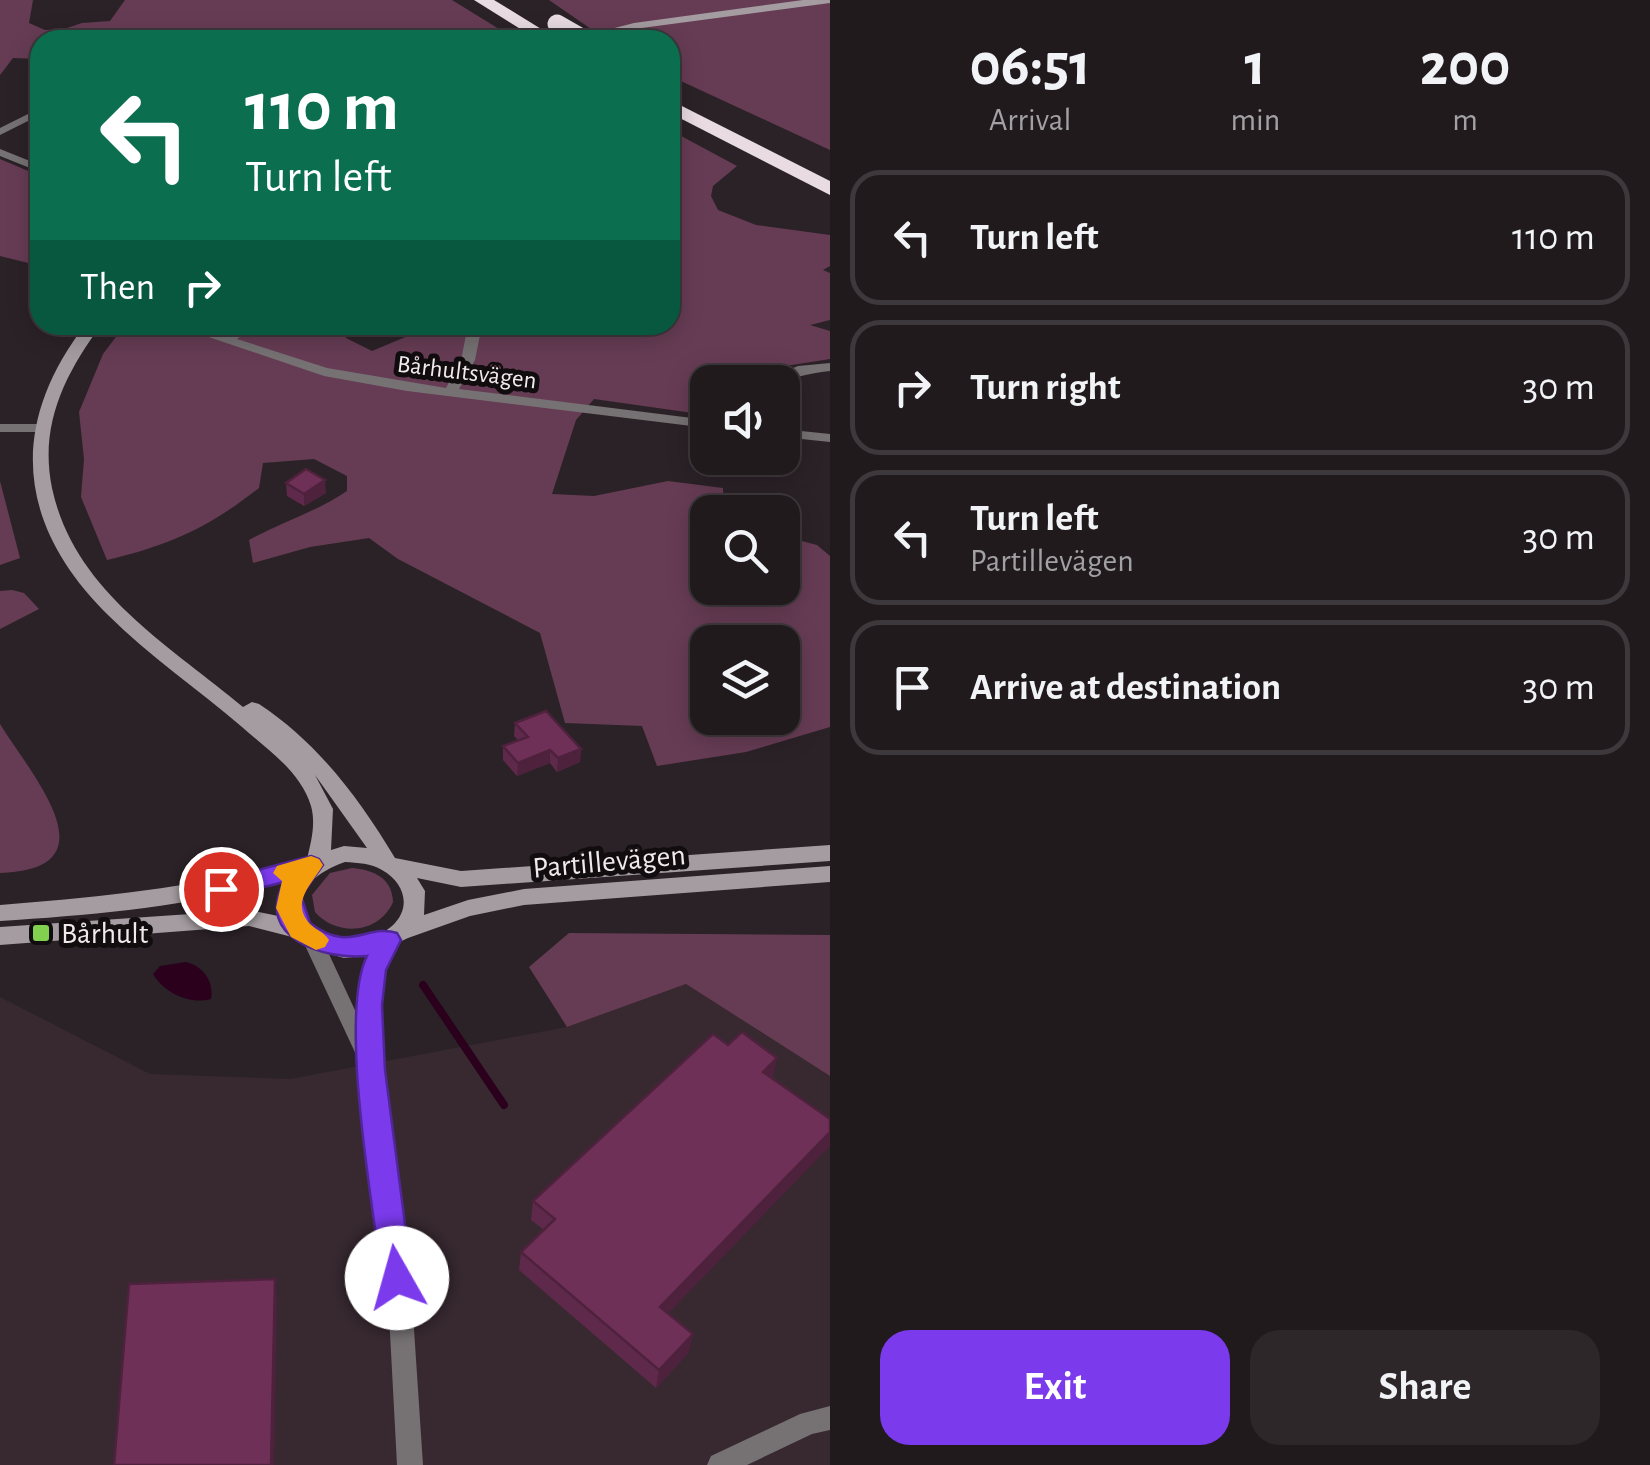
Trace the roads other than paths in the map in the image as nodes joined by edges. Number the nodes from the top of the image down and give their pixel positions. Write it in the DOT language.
graph roads {
  1 [pos="482,0"];
  2 [pos="516,0"];
  3 [pos="828,0"];
  4 [pos="543,30"];
  5 [pos="545,30"];
  6 [pos="617,30"];
  7 [pos="680,90"];
  8 [pos="680,111"];
  9 [pos="30,116"];
  10 [pos="0,132"];
  11 [pos="0,152"];
  12 [pos="30,165"];
  13 [pos="830,167"];
  14 [pos="830,189"];
  15 [pos="86,335"];
  16 [pos="211,335"];
  17 [pos="234,335"];
  18 [pos="474,335"];
  19 [pos="226,340"];
  20 [pos="830,367"];
  21 [pos="800,371"];
  22 [pos="450,392"];
  23 [pos="690,422"];
  24 [pos="0,428"];
  25 [pos="41,428"];
  26 [pos="800,434"];
  27 [pos="830,438"];
  28 [pos="220,695"];
  29 [pos="830,853"];
  30 [pos="391,863"];
  31 [pos="314,864"];
  32 [pos="830,874"];
  33 [pos="0,913"];
  34 [pos="306,934"];
  35 [pos="0,936"];
  36 [pos="393,936"];
  37 [pos="372,1070"];
  38 [pos="830,1418"];
  39 [pos="410,1465"];
  40 [pos="720,1465"];
  1 -- 4 [label="highway"];
  2 -- 5 [label="highway"];
  3 -- 6 [label="street"];
  7 -- 13 [label="highway"];
  8 -- 14 [label="highway"];
  9 -- 10 [label="street"];
  11 -- 12 [label="street"];
  15 -- 25 [label="street"];
  16 -- 19 [label="street, Bårhultsvägen"];
  17 -- 19 [label="street"];
  18 -- 22 [label="street"];
  19 -- 22 [label="street, Bårhultsvägen"];
  20 -- 21 [label="street"];
  22 -- 23 [label="street, Bårhultsvägen"];
  24 -- 25 [label="street"];
  25 -- 28 [label="street"];
  26 -- 27 [label="street"];
  28 -- 30 [label="street"];
  28 -- 31 [label="street"];
  29 -- 30 [label="street, Partillevägen"];
  30 -- 31 [label="street"];
  30 -- 36 [label="street"];
  31 -- 33 [label="street"];
  31 -- 34 [label="street"];
  32 -- 36 [label="street, Partillevägen"];
  34 -- 35 [label="street"];
  34 -- 36 [label="street"];
  34 -- 37 [label="street"];
  36 -- 37 [label="street"];
  37 -- 39 [label="street"];
  38 -- 40 [label="street"];
}
